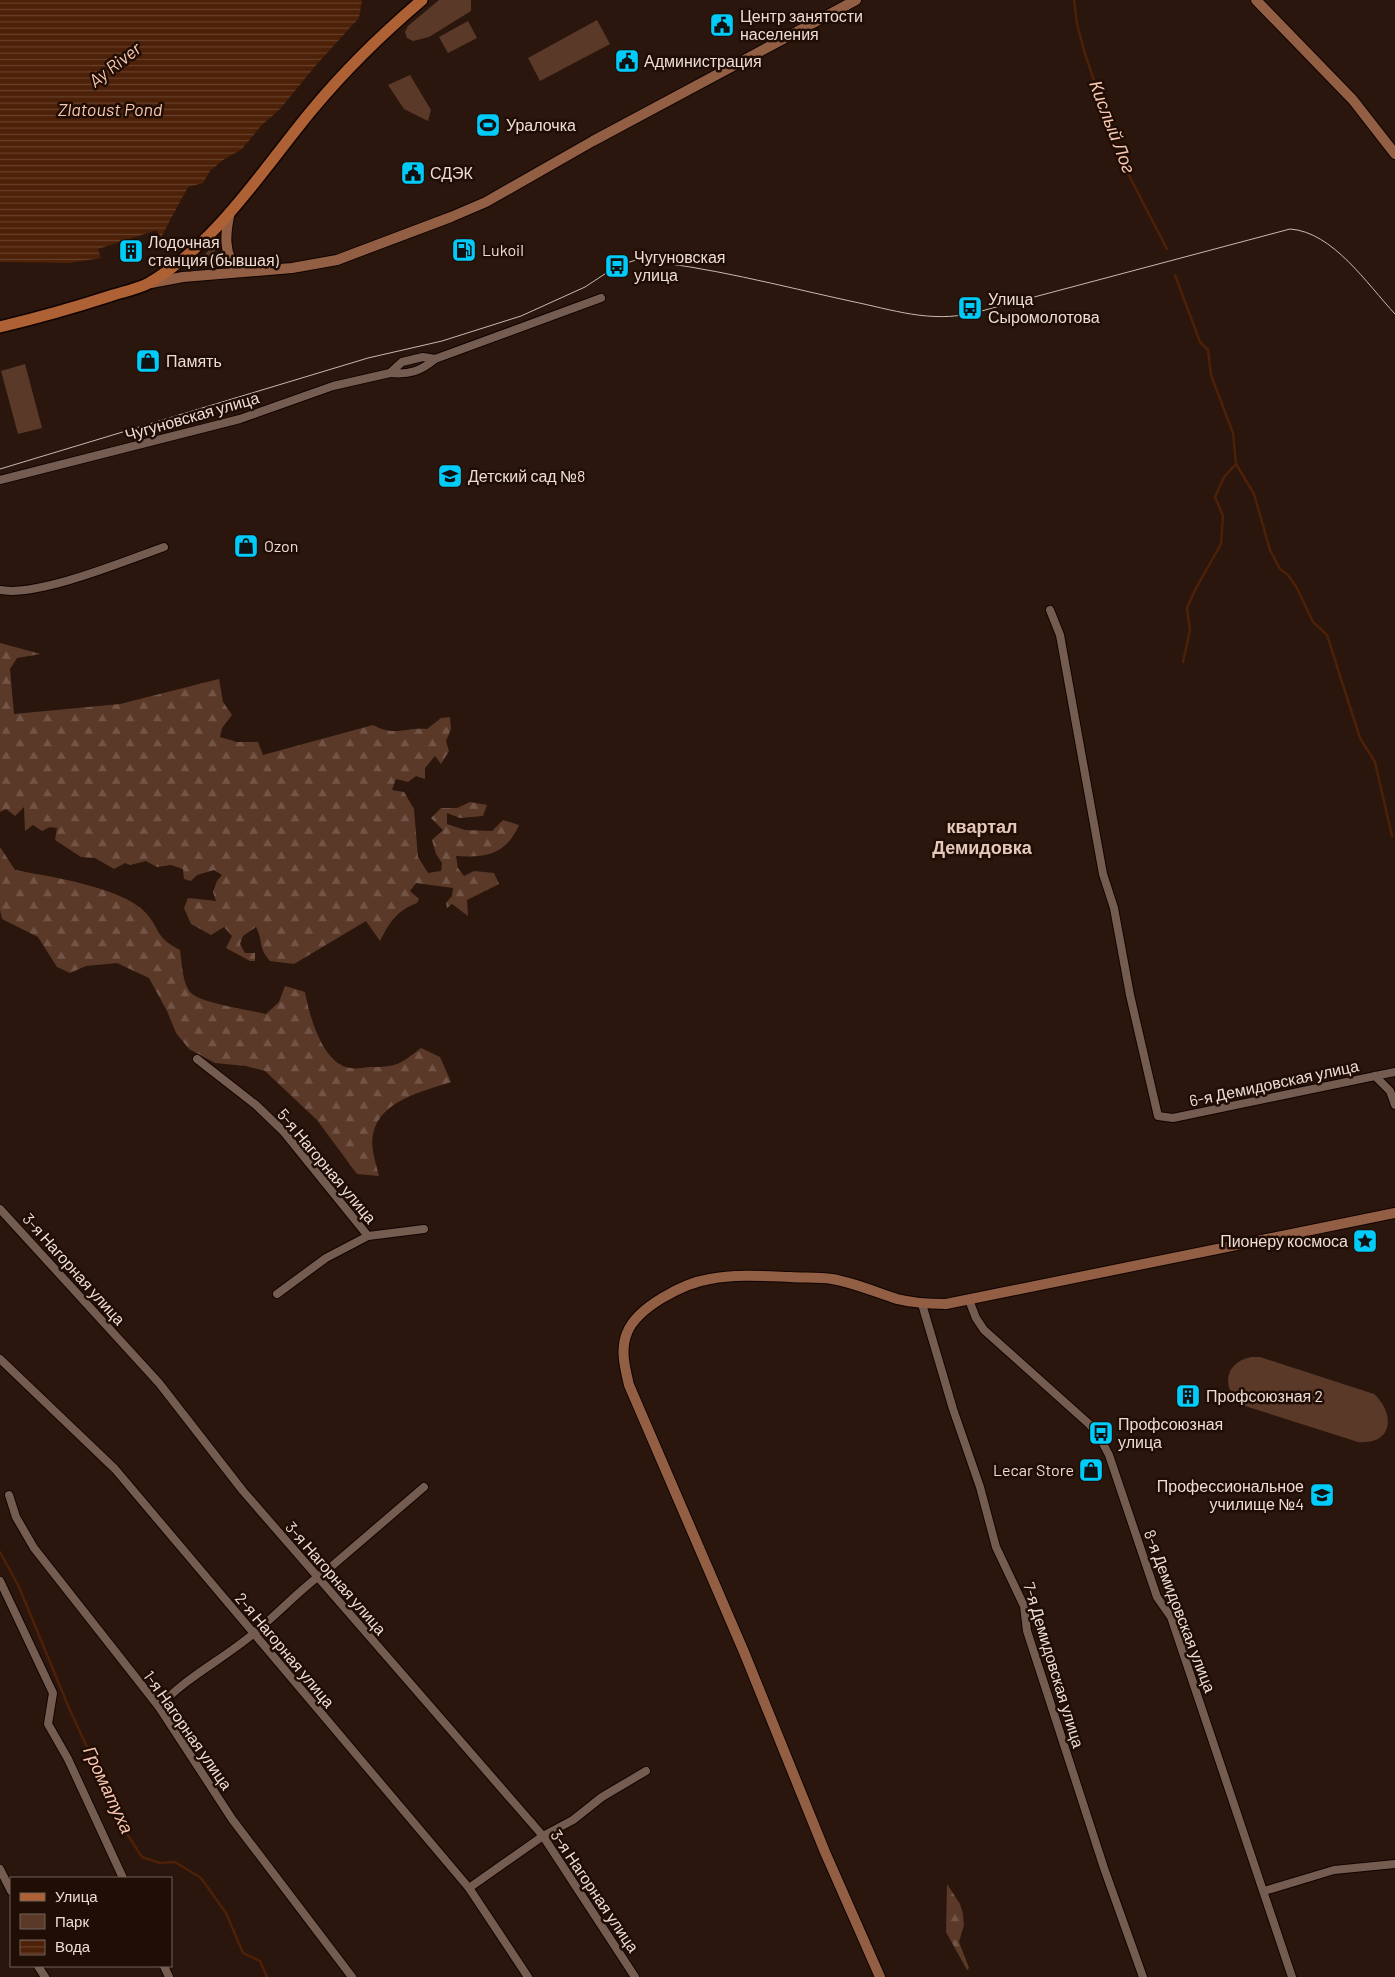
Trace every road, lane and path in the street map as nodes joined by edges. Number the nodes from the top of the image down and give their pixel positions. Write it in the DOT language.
graph roads {
  1 [pos="422,0"];
  2 [pos="856,0"];
  3 [pos="1256,0"];
  4 [pos="1395,154"];
  5 [pos="230,210"];
  6 [pos="238,272"];
  7 [pos="147,284"];
  8 [pos="601,298"];
  9 [pos="0,327"];
  10 [pos="435,359"];
  11 [pos="390,373"];
  12 [pos="0,480"];
  13 [pos="164,547"];
  14 [pos="0,590"];
  15 [pos="1050,610"];
  16 [pos="197,1059"];
  17 [pos="1395,1072"];
  18 [pos="1375,1076"];
  19 [pos="1395,1105"];
  20 [pos="0,1209"];
  21 [pos="1395,1213"];
  22 [pos="424,1229"];
  23 [pos="368,1236"];
  24 [pos="277,1294"];
  25 [pos="969,1300"];
  26 [pos="922,1304"];
  27 [pos="0,1358"];
  28 [pos="424,1486"];
  29 [pos="9,1495"];
  30 [pos="316,1577"];
  31 [pos="0,1581"];
  32 [pos="252,1634"];
  33 [pos="159,1707"];
  34 [pos="646,1771"];
  35 [pos="543,1836"];
  36 [pos="1395,1864"];
  37 [pos="0,1869"];
  38 [pos="123,1877"];
  39 [pos="469,1888"];
  40 [pos="10,1889"];
  41 [pos="1264,1890"];
  42 [pos="352,1977"];
  43 [pos="528,1977"];
  44 [pos="636,1977"];
  45 [pos="880,1977"];
  46 [pos="1144,1977"];
  47 [pos="1292,1977"];
  1 -- 5 [label="main road"];
  2 -- 6 [label="main road"];
  3 -- 4 [label="main road"];
  5 -- 6 [label="main road"];
  5 -- 7 [label="main road"];
  6 -- 7 [label="main road"];
  7 -- 9 [label="main road"];
  8 -- 10 [label="street, Чугуновская улица"];
  10 -- 11 [label="street, Чугуновская улица"];
  10 -- 11 [label="street, Чугуновская улица"];
  11 -- 12 [label="street, Чугуновская улица"];
  13 -- 14 [label="street"];
  15 -- 18 [label="street, 6-я Демидовская улица"];
  16 -- 23 [label="street, 5-я Нагорная улица"];
  17 -- 18 [label="street, 6-я Демидовская улица"];
  18 -- 19 [label="street"];
  20 -- 30 [label="street, 3-я Нагорная улица"];
  21 -- 25 [label="main road"];
  22 -- 23 [label="street, 5-я Нагорная улица"];
  23 -- 24 [label="street"];
  25 -- 26 [label="main road"];
  25 -- 41 [label="street, 8-я Демидовская улица"];
  26 -- 45 [label="main road"];
  26 -- 46 [label="street, 7-я Демидовская улица"];
  27 -- 32 [label="street, 2-я Нагорная улица"];
  28 -- 30 [label="street"];
  29 -- 33 [label="street, 1-я Нагорная улица"];
  30 -- 32 [label="street"];
  30 -- 35 [label="street, 3-я Нагорная улица"];
  31 -- 38 [label="street"];
  32 -- 33 [label="street"];
  32 -- 39 [label="street, 2-я Нагорная улица"];
  33 -- 42 [label="street, 1-я Нагорная улица"];
  34 -- 35 [label="street"];
  35 -- 39 [label="street"];
  35 -- 44 [label="street, 3-я Нагорная улица"];
  36 -- 41 [label="street"];
  37 -- 40 [label="street"];
  39 -- 43 [label="street, 2-я Нагорная улица"];
  41 -- 47 [label="street, 8-я Демидовская улица"];
}
